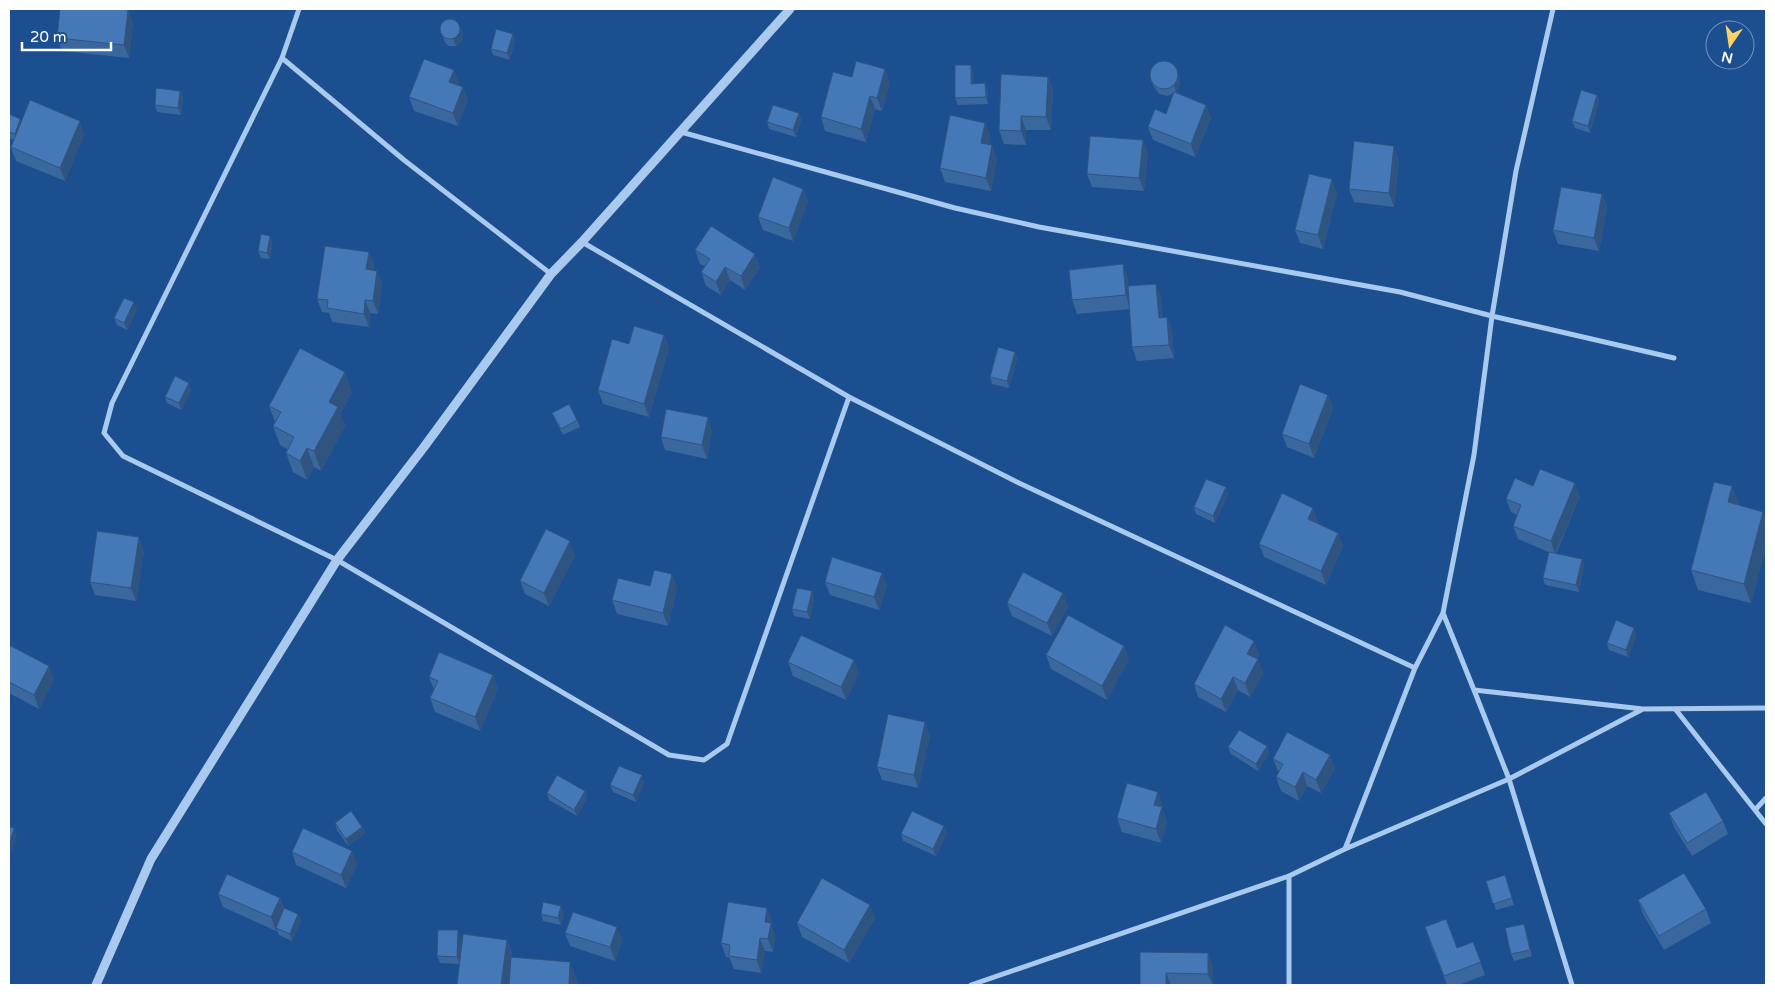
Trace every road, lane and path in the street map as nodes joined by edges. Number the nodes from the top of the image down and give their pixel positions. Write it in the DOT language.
graph roads {
  1 [pos="299,9"];
  2 [pos="790,9"];
  3 [pos="1553,9"];
  4 [pos="282,58"];
  5 [pos="681,132"];
  6 [pos="582,242"];
  7 [pos="551,274"];
  8 [pos="1492,316"];
  9 [pos="1674,358"];
  10 [pos="849,397"];
  11 [pos="337,560"];
  12 [pos="1443,613"];
  13 [pos="1415,668"];
  14 [pos="1474,690"];
  15 [pos="1766,708"];
  16 [pos="1643,709"];
  17 [pos="1676,710"];
  18 [pos="1508,779"];
  19 [pos="1766,798"];
  20 [pos="1755,810"];
  21 [pos="1766,824"];
  22 [pos="1345,849"];
  23 [pos="1289,876"];
  24 [pos="96,985"];
  25 [pos="971,985"];
  26 [pos="1289,985"];
  27 [pos="1572,985"];
  1 -- 4 [label="street"];
  2 -- 5 [label="street"];
  3 -- 8 [label="street"];
  4 -- 7 [label="street"];
  4 -- 11 [label="street"];
  5 -- 6 [label="street"];
  5 -- 8 [label="street"];
  6 -- 7 [label="street"];
  6 -- 10 [label="street"];
  7 -- 11 [label="street"];
  8 -- 9 [label="street"];
  8 -- 12 [label="street"];
  10 -- 11 [label="street"];
  10 -- 13 [label="street"];
  11 -- 24 [label="street"];
  12 -- 13 [label="street"];
  12 -- 14 [label="street"];
  13 -- 22 [label="street"];
  14 -- 16 [label="street"];
  14 -- 18 [label="street"];
  15 -- 17 [label="street"];
  16 -- 17 [label="street"];
  16 -- 18 [label="street"];
  17 -- 20 [label="street"];
  18 -- 22 [label="street"];
  18 -- 27 [label="street"];
  19 -- 20 [label="street"];
  20 -- 21 [label="street"];
  22 -- 23 [label="street"];
  23 -- 25 [label="street"];
  23 -- 26 [label="street"];
}
